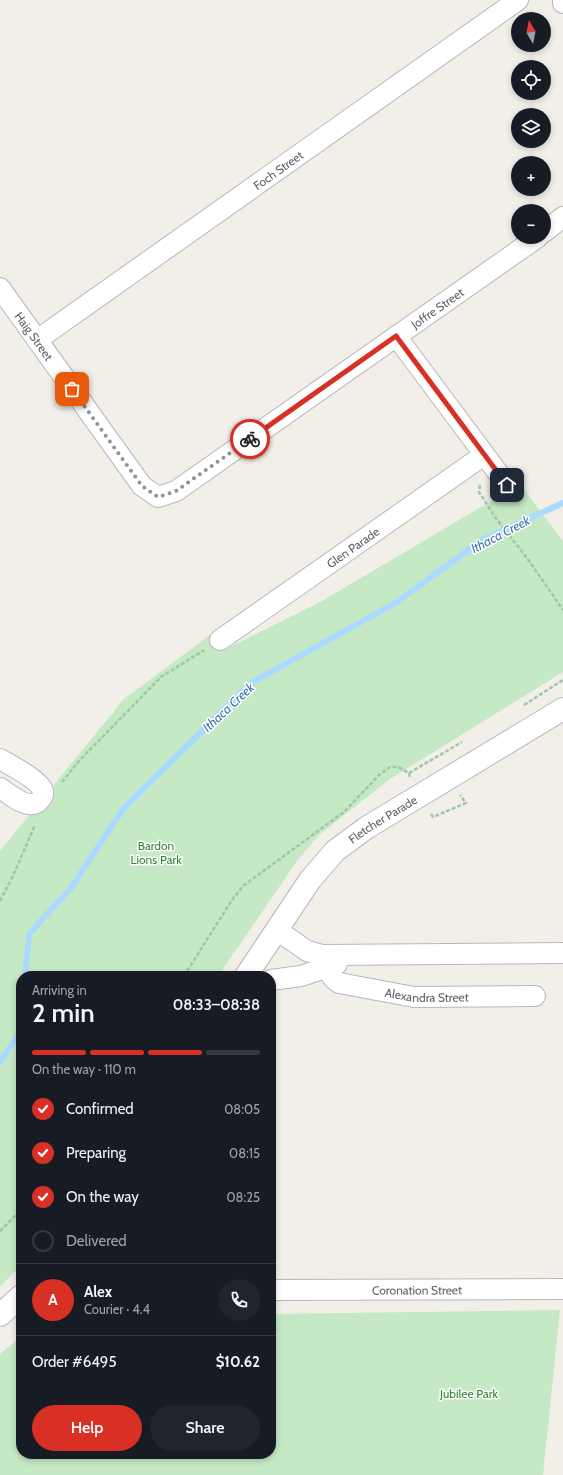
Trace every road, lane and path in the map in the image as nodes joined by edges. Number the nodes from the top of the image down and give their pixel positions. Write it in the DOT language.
graph roads {
  1 [pos="518,0"];
  2 [pos="563,218"];
  3 [pos="551,227"];
  4 [pos="528,244"];
  5 [pos="0,288"];
  6 [pos="396,336"];
  7 [pos="38,340"];
  8 [pos="484,455"];
  9 [pos="507,485"];
  10 [pos="158,497"];
  11 [pos="495,517"];
  12 [pos="563,610"];
  13 [pos="220,640"];
  14 [pos="563,680"];
  15 [pos="517,709"];
  16 [pos="563,709"];
  17 [pos="464,741"];
  18 [pos="0,759"];
  19 [pos="408,773"];
  20 [pos="58,787"];
  21 [pos="0,788"];
  22 [pos="420,795"];
  23 [pos="35,824"];
  24 [pos="0,901"];
  25 [pos="277,930"];
  26 [pos="563,953"];
  27 [pos="364,956"];
  28 [pos="326,968"];
  29 [pos="187,971"];
  30 [pos="252,971"];
  31 [pos="276,979"];
  32 [pos="535,996"];
  33 [pos="16,1215"];
  34 [pos="0,1232"];
  35 [pos="563,1289"];
  36 [pos="276,1290"];
  37 [pos="16,1301"];
  38 [pos="0,1315"];
  1 -- 7 [label="street, Foch Street"];
  2 -- 3 [label="street"];
  4 -- 6 [label="street, Joffre Street"];
  5 -- 7 [label="street, Haig Street"];
  6 -- 8 [label="street"];
  6 -- 10 [label="street, Joffre Street"];
  7 -- 10 [label="street, Haig Street"];
  8 -- 9 [label="street"];
  8 -- 13 [label="street, Glen Parade"];
  11 -- 12 [label="path"];
  13 -- 20 [label="path"];
  14 -- 15 [label="path"];
  16 -- 22 [label="street, Fletcher Parade"];
  17 -- 19 [label="path"];
  18 -- 21 [label="street"];
  19 -- 22 [label="path"];
  19 -- 29 [label="path"];
  22 -- 25 [label="street, Fletcher Parade"];
  23 -- 24 [label="path"];
  25 -- 27 [label="street"];
  25 -- 30 [label="street, Fletcher Parade"];
  26 -- 27 [label="street"];
  27 -- 28 [label="street"];
  28 -- 31 [label="street"];
  28 -- 32 [label="street, Alexandra Street"];
  33 -- 34 [label="path"];
  35 -- 36 [label="street, Coronation Street"];
  37 -- 38 [label="street"];
}
